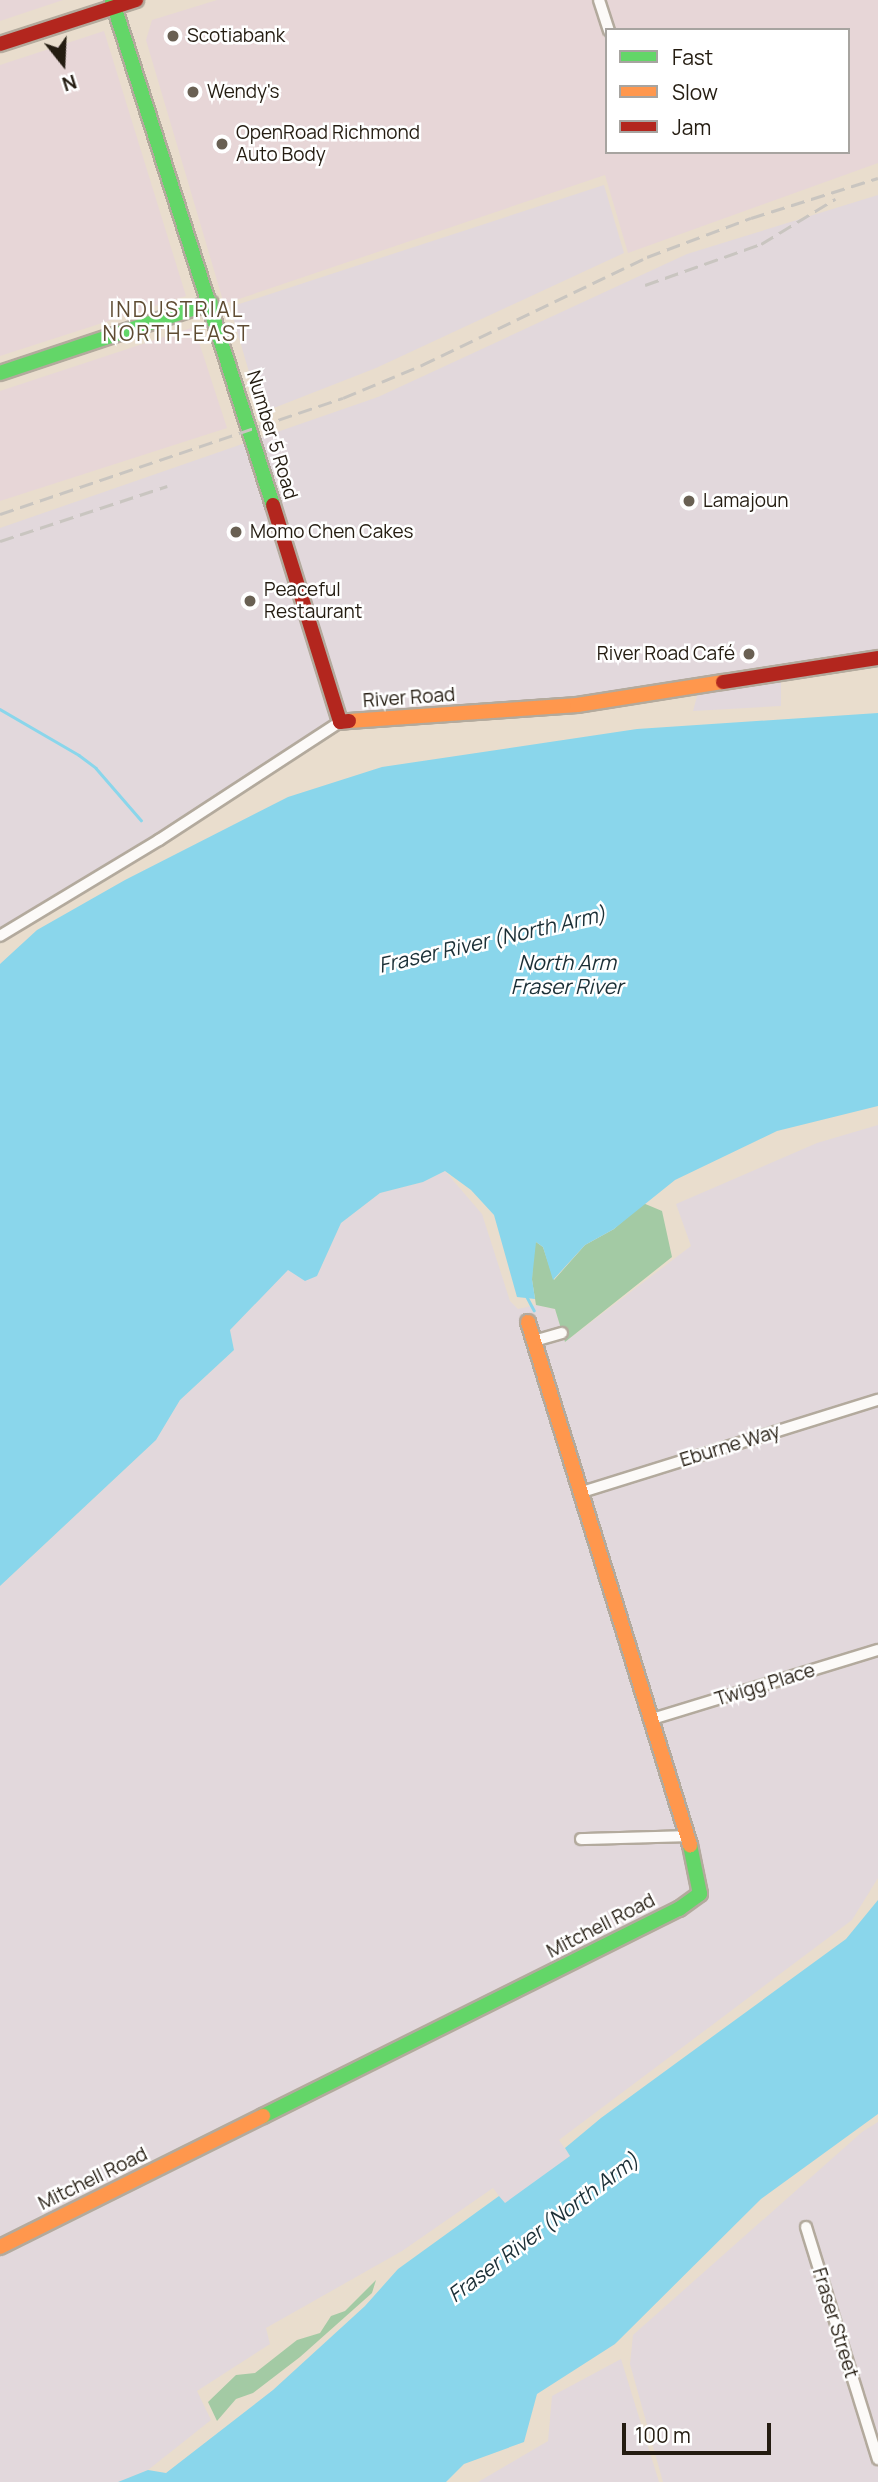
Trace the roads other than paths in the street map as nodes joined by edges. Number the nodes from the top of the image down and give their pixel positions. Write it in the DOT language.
graph roads {
  1 [pos="136,0"];
  2 [pos="599,0"];
  3 [pos="113,4"];
  4 [pos="608,28"];
  5 [pos="0,44"];
  6 [pos="211,303"];
  7 [pos="0,373"];
  8 [pos="878,658"];
  9 [pos="340,722"];
  10 [pos="0,936"];
  11 [pos="528,1322"];
  12 [pos="562,1333"];
  13 [pos="534,1341"];
  14 [pos="878,1400"];
  15 [pos="582,1492"];
  16 [pos="878,1650"];
  17 [pos="652,1719"];
  18 [pos="686,1836"];
  19 [pos="581,1839"];
  20 [pos="806,2227"];
  21 [pos="0,2247"];
  22 [pos="878,2459"];
  1 -- 3 [label="street"];
  2 -- 4 [label="street"];
  3 -- 5 [label="street"];
  3 -- 6 [label="street, Number 5 Road"];
  6 -- 7 [label="street"];
  6 -- 9 [label="street, Number 5 Road"];
  8 -- 9 [label="street, River Road"];
  9 -- 10 [label="street, River Road"];
  11 -- 13 [label="street, Mitchell Road"];
  12 -- 13 [label="street"];
  13 -- 15 [label="street, Mitchell Road"];
  14 -- 15 [label="street, Eburne Way"];
  15 -- 17 [label="street, Mitchell Road"];
  16 -- 17 [label="street, Twigg Place"];
  17 -- 18 [label="street, Mitchell Road"];
  18 -- 19 [label="street"];
  18 -- 21 [label="street, Mitchell Road"];
  20 -- 22 [label="street, Fraser Street"];
}
